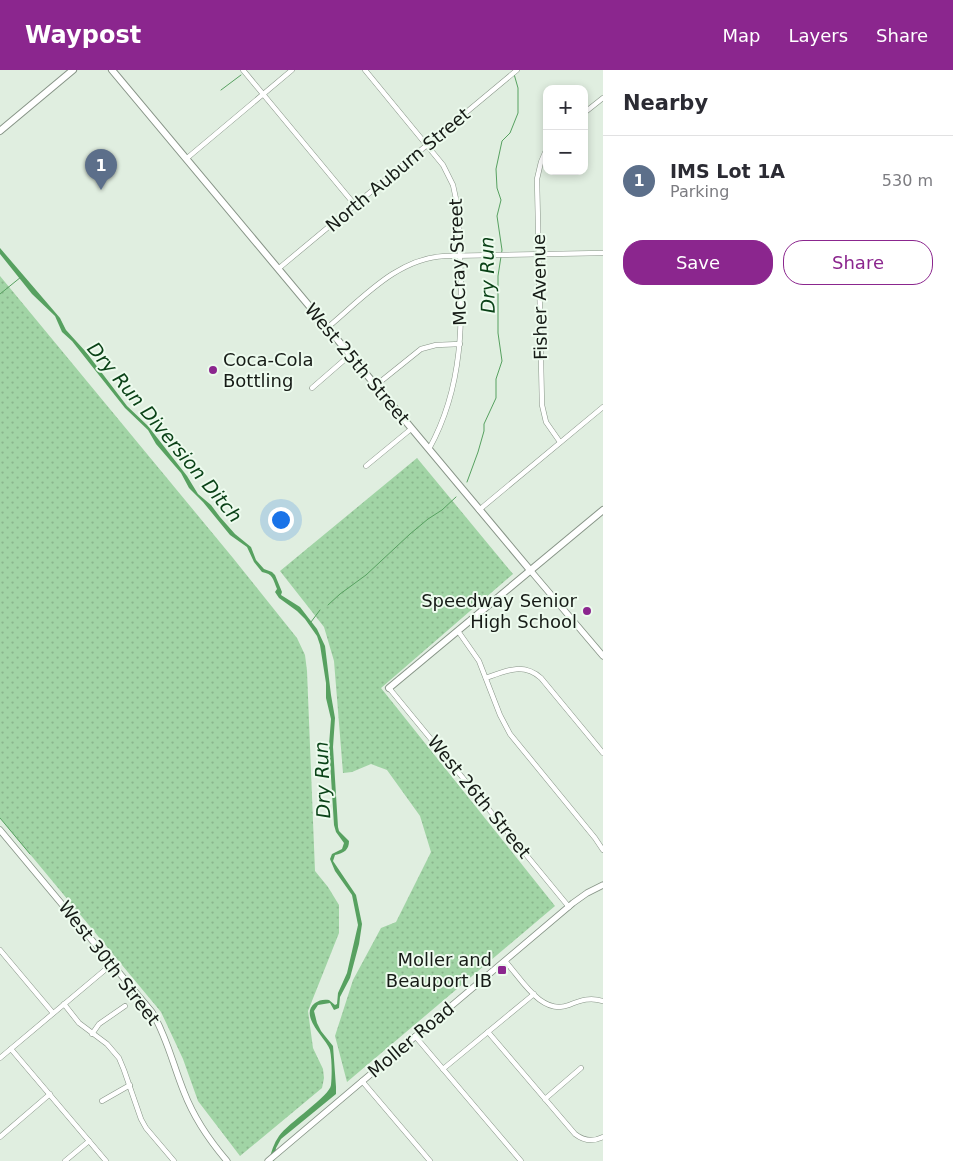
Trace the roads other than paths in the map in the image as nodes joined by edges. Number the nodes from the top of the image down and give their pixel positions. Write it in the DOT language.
graph roads {
  1 [pos="73,70"];
  2 [pos="112,70"];
  3 [pos="243,70"];
  4 [pos="292,70"];
  5 [pos="365,70"];
  6 [pos="517,70"];
  7 [pos="264,95"];
  8 [pos="603,98"];
  9 [pos="588,110"];
  10 [pos="0,131"];
  11 [pos="427,146"];
  12 [pos="543,156"];
  13 [pos="186,159"];
  14 [pos="355,205"];
  15 [pos="603,253"];
  16 [pos="539,254"];
  17 [pos="460,256"];
  18 [pos="278,269"];
  19 [pos="327,328"];
  20 [pos="460,344"];
  21 [pos="350,355"];
  22 [pos="375,386"];
  23 [pos="312,388"];
  24 [pos="603,407"];
  25 [pos="411,429"];
  26 [pos="560,442"];
  27 [pos="428,450"];
  28 [pos="366,466"];
  29 [pos="479,510"];
  30 [pos="603,510"];
  31 [pos="530,570"];
  32 [pos="458,631"];
  33 [pos="603,656"];
  34 [pos="486,678"];
  35 [pos="389,688"];
  36 [pos="603,753"];
  37 [pos="0,830"];
  38 [pos="603,850"];
  39 [pos="603,885"];
  40 [pos="569,907"];
  41 [pos="0,950"];
  42 [pos="505,960"];
  43 [pos="112,964"];
  44 [pos="534,994"];
  45 [pos="603,1001"];
  46 [pos="64,1004"];
  47 [pos="125,1006"];
  48 [pos="53,1013"];
  49 [pos="488,1032"];
  50 [pos="92,1034"];
  51 [pos="416,1036"];
  52 [pos="11,1048"];
  53 [pos="0,1058"];
  54 [pos="581,1068"];
  55 [pos="443,1069"];
  56 [pos="362,1081"];
  57 [pos="130,1086"];
  58 [pos="50,1094"];
  59 [pos="545,1099"];
  60 [pos="102,1101"];
  61 [pos="0,1137"];
  62 [pos="601,1138"];
  63 [pos="89,1141"];
  64 [pos="65,1161"];
  65 [pos="106,1161"];
  66 [pos="174,1161"];
  67 [pos="227,1161"];
  68 [pos="268,1161"];
  69 [pos="430,1161"];
  70 [pos="521,1161"];
  1 -- 10 [label="main road"];
  2 -- 13 [label="main road, West 25th Street"];
  3 -- 7 [label="street"];
  4 -- 7 [label="street"];
  5 -- 11 [label="street, McCray Street"];
  6 -- 11 [label="street, North Auburn Street"];
  7 -- 13 [label="street"];
  7 -- 14 [label="street"];
  8 -- 9 [label="street"];
  11 -- 14 [label="street, North Auburn Street"];
  11 -- 17 [label="street, McCray Street"];
  12 -- 16 [label="street, Fisher Avenue"];
  13 -- 18 [label="main road, West 25th Street"];
  14 -- 18 [label="street, North Auburn Street"];
  15 -- 16 [label="street"];
  16 -- 17 [label="street"];
  16 -- 26 [label="street, Fisher Avenue"];
  17 -- 19 [label="street"];
  17 -- 20 [label="street, McCray Street"];
  18 -- 19 [label="main road, West 25th Street"];
  19 -- 21 [label="main road, West 25th Street"];
  20 -- 22 [label="street"];
  20 -- 27 [label="street, McCray Street"];
  21 -- 22 [label="main road, West 25th Street"];
  21 -- 23 [label="street"];
  22 -- 25 [label="main road, West 25th Street"];
  24 -- 26 [label="street"];
  25 -- 27 [label="main road, West 25th Street"];
  25 -- 28 [label="street"];
  26 -- 29 [label="street"];
  27 -- 29 [label="main road, West 25th Street"];
  29 -- 31 [label="main road, West 25th Street"];
  30 -- 31 [label="main road"];
  31 -- 32 [label="main road"];
  31 -- 33 [label="street, West 25th Street"];
  32 -- 34 [label="street"];
  32 -- 35 [label="main road"];
  34 -- 36 [label="street"];
  34 -- 38 [label="street"];
  35 -- 40 [label="street, West 26th Street"];
  37 -- 43 [label="street, West 30th Street"];
  39 -- 40 [label="street, Moller Road"];
  40 -- 42 [label="street, Moller Road"];
  41 -- 48 [label="street"];
  42 -- 44 [label="street"];
  42 -- 51 [label="street, Moller Road"];
  43 -- 46 [label="street"];
  43 -- 67 [label="street, West 30th Street"];
  44 -- 45 [label="street"];
  44 -- 49 [label="street"];
  46 -- 48 [label="street"];
  46 -- 50 [label="street"];
  47 -- 50 [label="street"];
  48 -- 52 [label="street"];
  49 -- 55 [label="street"];
  49 -- 59 [label="street"];
  50 -- 57 [label="street"];
  51 -- 55 [label="street"];
  51 -- 56 [label="street, Moller Road"];
  52 -- 53 [label="street"];
  52 -- 58 [label="street"];
  54 -- 59 [label="street"];
  55 -- 70 [label="street"];
  56 -- 68 [label="street, Moller Road"];
  56 -- 69 [label="street"];
  57 -- 60 [label="street"];
  57 -- 66 [label="street"];
  58 -- 61 [label="street"];
  58 -- 63 [label="street"];
  59 -- 62 [label="street"];
  63 -- 64 [label="street"];
  63 -- 65 [label="street"];
}
